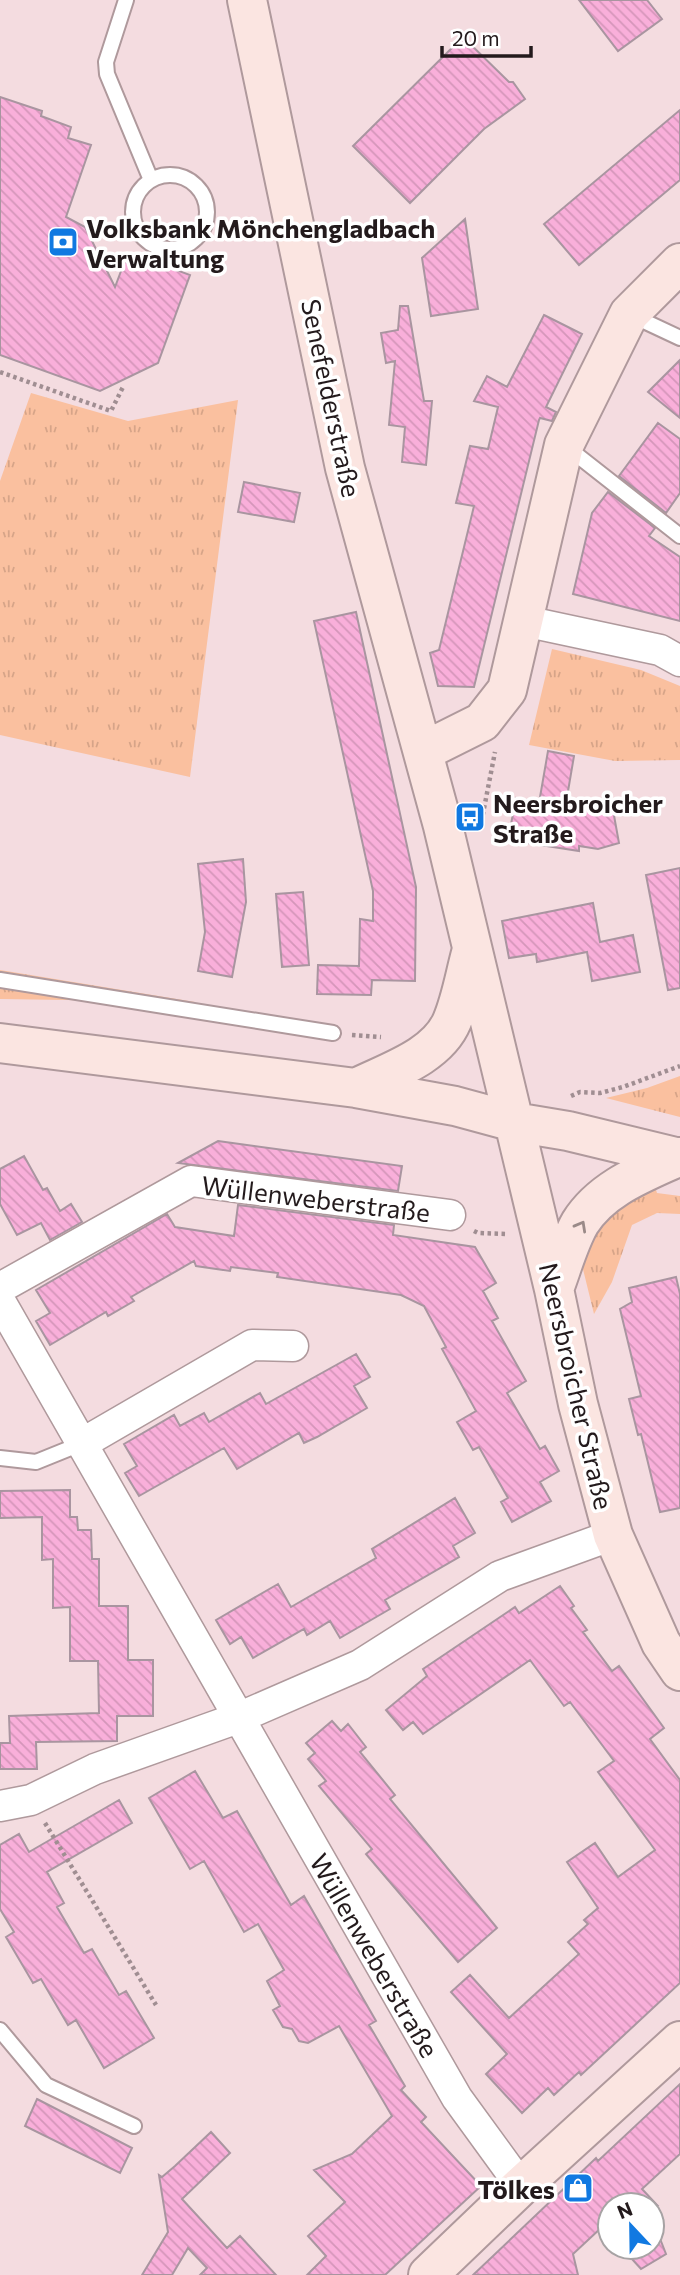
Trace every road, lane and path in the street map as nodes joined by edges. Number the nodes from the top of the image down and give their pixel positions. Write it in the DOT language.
graph roads {
  1 [pos="126,0"];
  2 [pos="247,0"];
  3 [pos="151,180"];
  4 [pos="680,263"];
  5 [pos="629,314"];
  6 [pos="680,338"];
  7 [pos="0,372"];
  8 [pos="124,386"];
  9 [pos="564,445"];
  10 [pos="680,536"];
  11 [pos="524,621"];
  12 [pos="680,661"];
  13 [pos="497,743"];
  14 [pos="424,751"];
  15 [pos="479,836"];
  16 [pos="472,950"];
  17 [pos="0,980"];
  18 [pos="333,1033"];
  19 [pos="0,1043"];
  20 [pos="680,1066"];
  21 [pos="356,1088"];
  22 [pos="569,1097"];
  23 [pos="514,1122"];
  24 [pos="679,1157"];
  25 [pos="450,1215"];
  26 [pos="541,1234"];
  27 [pos="0,1288"];
  28 [pos="554,1289"];
  29 [pos="0,1301"];
  30 [pos="293,1346"];
  31 [pos="83,1443"];
  32 [pos="0,1458"];
  33 [pos="613,1535"];
  34 [pos="680,1671"];
  35 [pos="238,1718"];
  36 [pos="31,1800"];
  37 [pos="0,1806"];
  38 [pos="156,2005"];
  39 [pos="0,2030"];
  40 [pos="680,2041"];
  41 [pos="134,2126"];
  42 [pos="521,2186"];
  43 [pos="428,2275"];
  1 -- 3 [label="lane"];
  2 -- 14 [label="street, Senefelderstraße"];
  3 -- 3 [label="lane"];
  4 -- 5 [label="street"];
  5 -- 6 [label="lane"];
  5 -- 9 [label="street"];
  7 -- 8 [label="path"];
  9 -- 10 [label="lane"];
  9 -- 11 [label="street"];
  11 -- 12 [label="street"];
  11 -- 14 [label="street"];
  13 -- 15 [label="path"];
  14 -- 16 [label="street, Neersbroicher Straße"];
  16 -- 21 [label="street"];
  16 -- 23 [label="street, Neersbroicher Straße"];
  17 -- 18 [label="lane"];
  19 -- 21 [label="street"];
  20 -- 22 [label="path"];
  21 -- 23 [label="street"];
  23 -- 24 [label="street"];
  23 -- 26 [label="street, Neersbroicher Straße"];
  28 -- 24 [label="street, one-way"];
  25 -- 26 [label="path"];
  25 -- 27 [label="street, Wüllenweberstraße"];
  26 -- 28 [label="street, Neersbroicher Straße"];
  28 -- 33 [label="street, Neersbroicher Straße"];
  29 -- 31 [label="street, Wüllenweberstraße"];
  30 -- 31 [label="street"];
  31 -- 32 [label="lane"];
  31 -- 35 [label="street, Wüllenweberstraße"];
  33 -- 34 [label="street, Neersbroicher Straße"];
  33 -- 35 [label="street"];
  35 -- 36 [label="street"];
  35 -- 42 [label="street, Wüllenweberstraße"];
  36 -- 37 [label="street"];
  36 -- 38 [label="path"];
  39 -- 41 [label="lane"];
  40 -- 42 [label="street"];
  42 -- 43 [label="street"];
}
